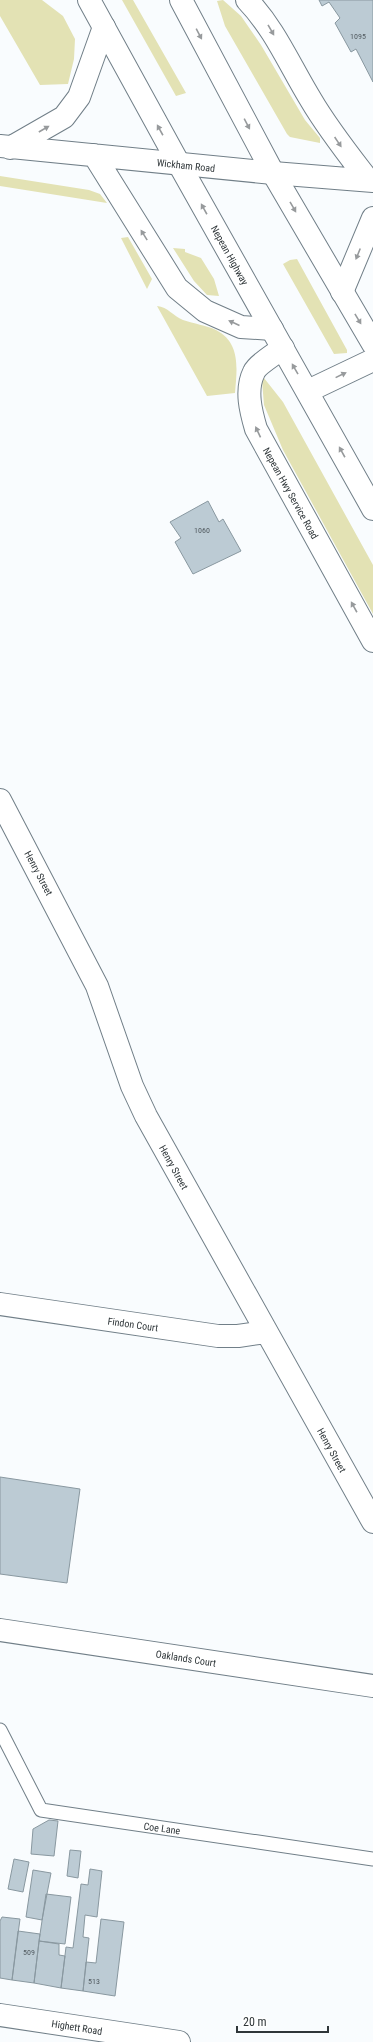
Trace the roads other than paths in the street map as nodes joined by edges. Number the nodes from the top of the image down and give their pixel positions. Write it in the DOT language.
graph roads {
  1 [pos="181,0"];
  2 [pos="247,0"];
  3 [pos="88,1"];
  4 [pos="104,27"];
  5 [pos="5,147"];
  6 [pos="94,155"];
  7 [pos="179,164"];
  8 [pos="273,173"];
  9 [pos="370,180"];
  10 [pos="373,218"];
  11 [pos="342,292"];
  12 [pos="272,329"];
  13 [pos="373,344"];
  14 [pos="283,348"];
  15 [pos="373,360"];
  16 [pos="308,391"];
  17 [pos="373,509"];
  18 [pos="373,641"];
  19 [pos="3,811"];
  20 [pos="0,1304"];
  21 [pos="266,1332"];
  22 [pos="373,1522"];
  23 [pos="0,1630"];
  24 [pos="373,1686"];
  25 [pos="0,1730"];
  26 [pos="373,1859"];
  27 [pos="0,2015"];
  28 [pos="179,2042"];
  1 -- 8 [label="main road, one-way"];
  2 -- 9 [label="main road, one-way"];
  3 -- 4 [label="main road, Nepean Highway"];
  5 -- 4 [label="main road, one-way"];
  7 -- 4 [label="main road, Nepean Highway, one-way"];
  5 -- 6 [label="main road, Wickham Road"];
  6 -- 7 [label="main road, Wickham Road"];
  12 -- 6 [label="main road, one-way"];
  7 -- 8 [label="main road, Wickham Road"];
  12 -- 7 [label="main road, Nepean Highway, one-way"];
  8 -- 9 [label="main road, Wickham Road"];
  8 -- 11 [label="main road, one-way"];
  10 -- 11 [label="main road, one-way"];
  11 -- 13 [label="main road, one-way"];
  12 -- 14 [label="main road, Nepean Highway"];
  16 -- 14 [label="main road, Nepean Highway, one-way"];
  18 -- 14 [label="main road, Nepean Hwy Service Road, one-way"];
  16 -- 15 [label="main road, one-way"];
  17 -- 16 [label="main road, Nepean Highway, one-way"];
  19 -- 21 [label="main road, Henry Street"];
  20 -- 21 [label="main road, Findon Court"];
  21 -- 22 [label="main road, Henry Street"];
  23 -- 24 [label="main road, Oaklands Court"];
  25 -- 26 [label="lane, Coe Lane"];
  27 -- 28 [label="main road, Highett Road"];
}
